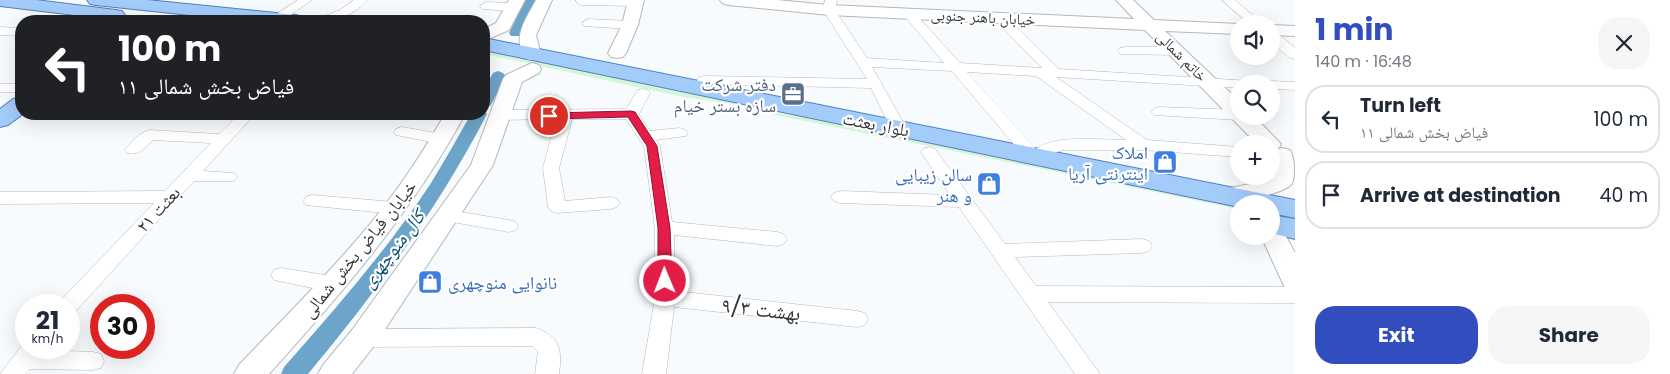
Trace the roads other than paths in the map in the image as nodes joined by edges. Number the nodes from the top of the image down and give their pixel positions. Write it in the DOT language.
graph roads {
  1 [pos="96,0"];
  2 [pos="306,0"];
  3 [pos="361,0"];
  4 [pos="544,0"];
  5 [pos="728,0"];
  6 [pos="1124,0"];
  7 [pos="1228,0"];
  8 [pos="0,1"];
  9 [pos="581,1"];
  10 [pos="636,1"];
  11 [pos="159,3"];
  12 [pos="515,4"];
  13 [pos="830,5"];
  14 [pos="486,6"];
  15 [pos="218,11"];
  16 [pos="909,14"];
  17 [pos="106,15"];
  18 [pos="142,15"];
  19 [pos="248,15"];
  20 [pos="283,15"];
  21 [pos="345,15"];
  22 [pos="1246,15"];
  23 [pos="1000,18"];
  24 [pos="588,23"];
  25 [pos="630,25"];
  26 [pos="1150,25"];
  27 [pos="1230,29"];
  28 [pos="1280,30"];
  29 [pos="0,31"];
  30 [pos="1295,31"];
  31 [pos="15,32"];
  32 [pos="490,33"];
  33 [pos="1280,42"];
  34 [pos="490,46"];
  35 [pos="1125,51"];
  36 [pos="1176,51"];
  37 [pos="617,53"];
  38 [pos="1295,54"];
  39 [pos="490,58"];
  40 [pos="532,62"];
  41 [pos="863,62"];
  42 [pos="958,68"];
  43 [pos="1048,73"];
  44 [pos="704,80"];
  45 [pos="1207,82"];
  46 [pos="1230,83"];
  47 [pos="876,84"];
  48 [pos="1280,85"];
  49 [pos="1295,86"];
  50 [pos="0,88"];
  51 [pos="15,88"];
  52 [pos="643,93"];
  53 [pos="1230,105"];
  54 [pos="753,108"];
  55 [pos="15,109"];
  56 [pos="1158,112"];
  57 [pos="631,114"];
  58 [pos="1230,114"];
  59 [pos="501,115"];
  60 [pos="565,116"];
  61 [pos="0,120"];
  62 [pos="241,120"];
  63 [pos="452,120"];
  64 [pos="1251,125"];
  65 [pos="899,129"];
  66 [pos="402,132"];
  67 [pos="680,133"];
  68 [pos="646,136"];
  69 [pos="224,139"];
  70 [pos="442,139"];
  71 [pos="1143,145"];
  72 [pos="133,150"];
  73 [pos="1230,151"];
  74 [pos="929,152"];
  75 [pos="1281,154"];
  76 [pos="1034,157"];
  77 [pos="189,176"];
  78 [pos="228,177"];
  79 [pos="1226,196"];
  80 [pos="169,197"];
  81 [pos="840,197"];
  82 [pos="1230,197"];
  83 [pos="0,198"];
  84 [pos="312,201"];
  85 [pos="965,201"];
  86 [pos="611,203"];
  87 [pos="1280,206"];
  88 [pos="394,208"];
  89 [pos="1295,209"];
  90 [pos="1230,215"];
  91 [pos="448,216"];
  92 [pos="509,226"];
  93 [pos="1280,226"];
  94 [pos="664,228"];
  95 [pos="1295,229"];
  96 [pos="777,239"];
  97 [pos="1278,245"];
  98 [pos="1142,246"];
  99 [pos="1001,251"];
  100 [pos="282,275"];
  101 [pos="1295,280"];
  102 [pos="332,284"];
  103 [pos="79,294"];
  104 [pos="1032,294"];
  105 [pos="1295,295"];
  106 [pos="665,298"];
  107 [pos="857,319"];
  108 [pos="363,338"];
  109 [pos="23,360"];
  110 [pos="93,361"];
  111 [pos="250,374"];
  112 [pos="334,374"];
  113 [pos="548,374"];
  114 [pos="654,374"];
  115 [pos="1088,374"];
  1 -- 11 [label="main road"];
  2 -- 20 [label="street"];
  3 -- 21 [label="street"];
  4 -- 40 [label="street"];
  5 -- 13 [label="street, خیابان باهنر جنوبی"];
  6 -- 26 [label="street, خاتم شمالی"];
  7 -- 22 [label="street"];
  8 -- 17 [label="main road"];
  9 -- 10 [label="street"];
  10 -- 25 [label="street"];
  11 -- 15 [label="main road"];
  11 -- 18 [label="main road"];
  12 -- 14 [label="street"];
  12 -- 32 [label="street"];
  13 -- 16 [label="street, خیابان باهنر جنوبی"];
  13 -- 41 [label="street"];
  15 -- 19 [label="main road"];
  16 -- 23 [label="street, خیابان باهنر جنوبی"];
  16 -- 42 [label="street"];
  23 -- 26 [label="street, خیابان باهنر جنوبی"];
  23 -- 43 [label="street"];
  24 -- 25 [label="street"];
  25 -- 37 [label="street"];
  26 -- 27 [label="street, خیابان باهنر جنوبی"];
  26 -- 36 [label="street, خاتم شمالی"];
  28 -- 30 [label="street"];
  29 -- 31 [label="street"];
  33 -- 38 [label="street"];
  34 -- 40 [label="main road, بلوار بعثت"];
  35 -- 36 [label="street"];
  36 -- 45 [label="street, خاتم شمالی"];
  39 -- 40 [label="main road, بلوار بعثت"];
  40 -- 52 [label="main road, بلوار بعثت"];
  40 -- 54 [label="main road, بلوار بعثت"];
  40 -- 59 [label="street"];
  41 -- 42 [label="street"];
  41 -- 47 [label="street"];
  42 -- 43 [label="street"];
  42 -- 76 [label="street"];
  43 -- 45 [label="street"];
  43 -- 71 [label="street"];
  44 -- 47 [label="street"];
  45 -- 46 [label="street"];
  45 -- 53 [label="street, خاتم شمالی"];
  47 -- 65 [label="street"];
  48 -- 49 [label="street"];
  50 -- 51 [label="street"];
  52 -- 54 [label="main road, بلوار بعثت"];
  52 -- 57 [label="street"];
  54 -- 65 [label="main road, بلوار بعثت"];
  54 -- 74 [label="main road, بلوار بعثت"];
  55 -- 61 [label="main road"];
  56 -- 58 [label="street"];
  57 -- 60 [label="street"];
  57 -- 68 [label="street"];
  59 -- 60 [label="street"];
  59 -- 91 [label="street"];
  60 -- 86 [label="street"];
  62 -- 69 [label="street, بعثت ۲۱"];
  63 -- 70 [label="street, خیابان فیاض بخش شمالی"];
  64 -- 75 [label="street"];
  65 -- 76 [label="main road, بلوار بعثت"];
  66 -- 70 [label="street"];
  67 -- 68 [label="street"];
  68 -- 94 [label="street"];
  69 -- 72 [label="street"];
  69 -- 77 [label="street, بعثت ۲۱"];
  70 -- 88 [label="street, خیابان فیاض بخش شمالی"];
  71 -- 73 [label="street"];
  71 -- 76 [label="street"];
  74 -- 85 [label="street"];
  74 -- 90 [label="main road, بلوار بعثت"];
  75 -- 79 [label="street"];
  76 -- 79 [label="main road, بلوار بعثت"];
  77 -- 78 [label="street"];
  77 -- 80 [label="street, بعثت ۲۱"];
  79 -- 82 [label="main road, بلوار بعثت"];
  80 -- 83 [label="street"];
  80 -- 103 [label="street, بعثت ۲۱"];
  81 -- 85 [label="street"];
  84 -- 88 [label="street"];
  85 -- 99 [label="street"];
  87 -- 89 [label="main road, بلوار بعثت"];
  88 -- 102 [label="street, خیابان فیاض بخش شمالی"];
  91 -- 92 [label="street"];
  91 -- 108 [label="street"];
  93 -- 95 [label="main road"];
  94 -- 96 [label="street"];
  94 -- 106 [label="street"];
  97 -- 101 [label="street"];
  98 -- 99 [label="street"];
  99 -- 104 [label="street"];
  100 -- 102 [label="street"];
  102 -- 111 [label="street, خیابان فیاض بخش شمالی"];
  104 -- 105 [label="street"];
  104 -- 115 [label="street"];
  106 -- 107 [label="street, بهشت ۹/۳"];
  106 -- 114 [label="street"];
  108 -- 112 [label="street"];
  108 -- 113 [label="street"];
  109 -- 110 [label="street"];
}
